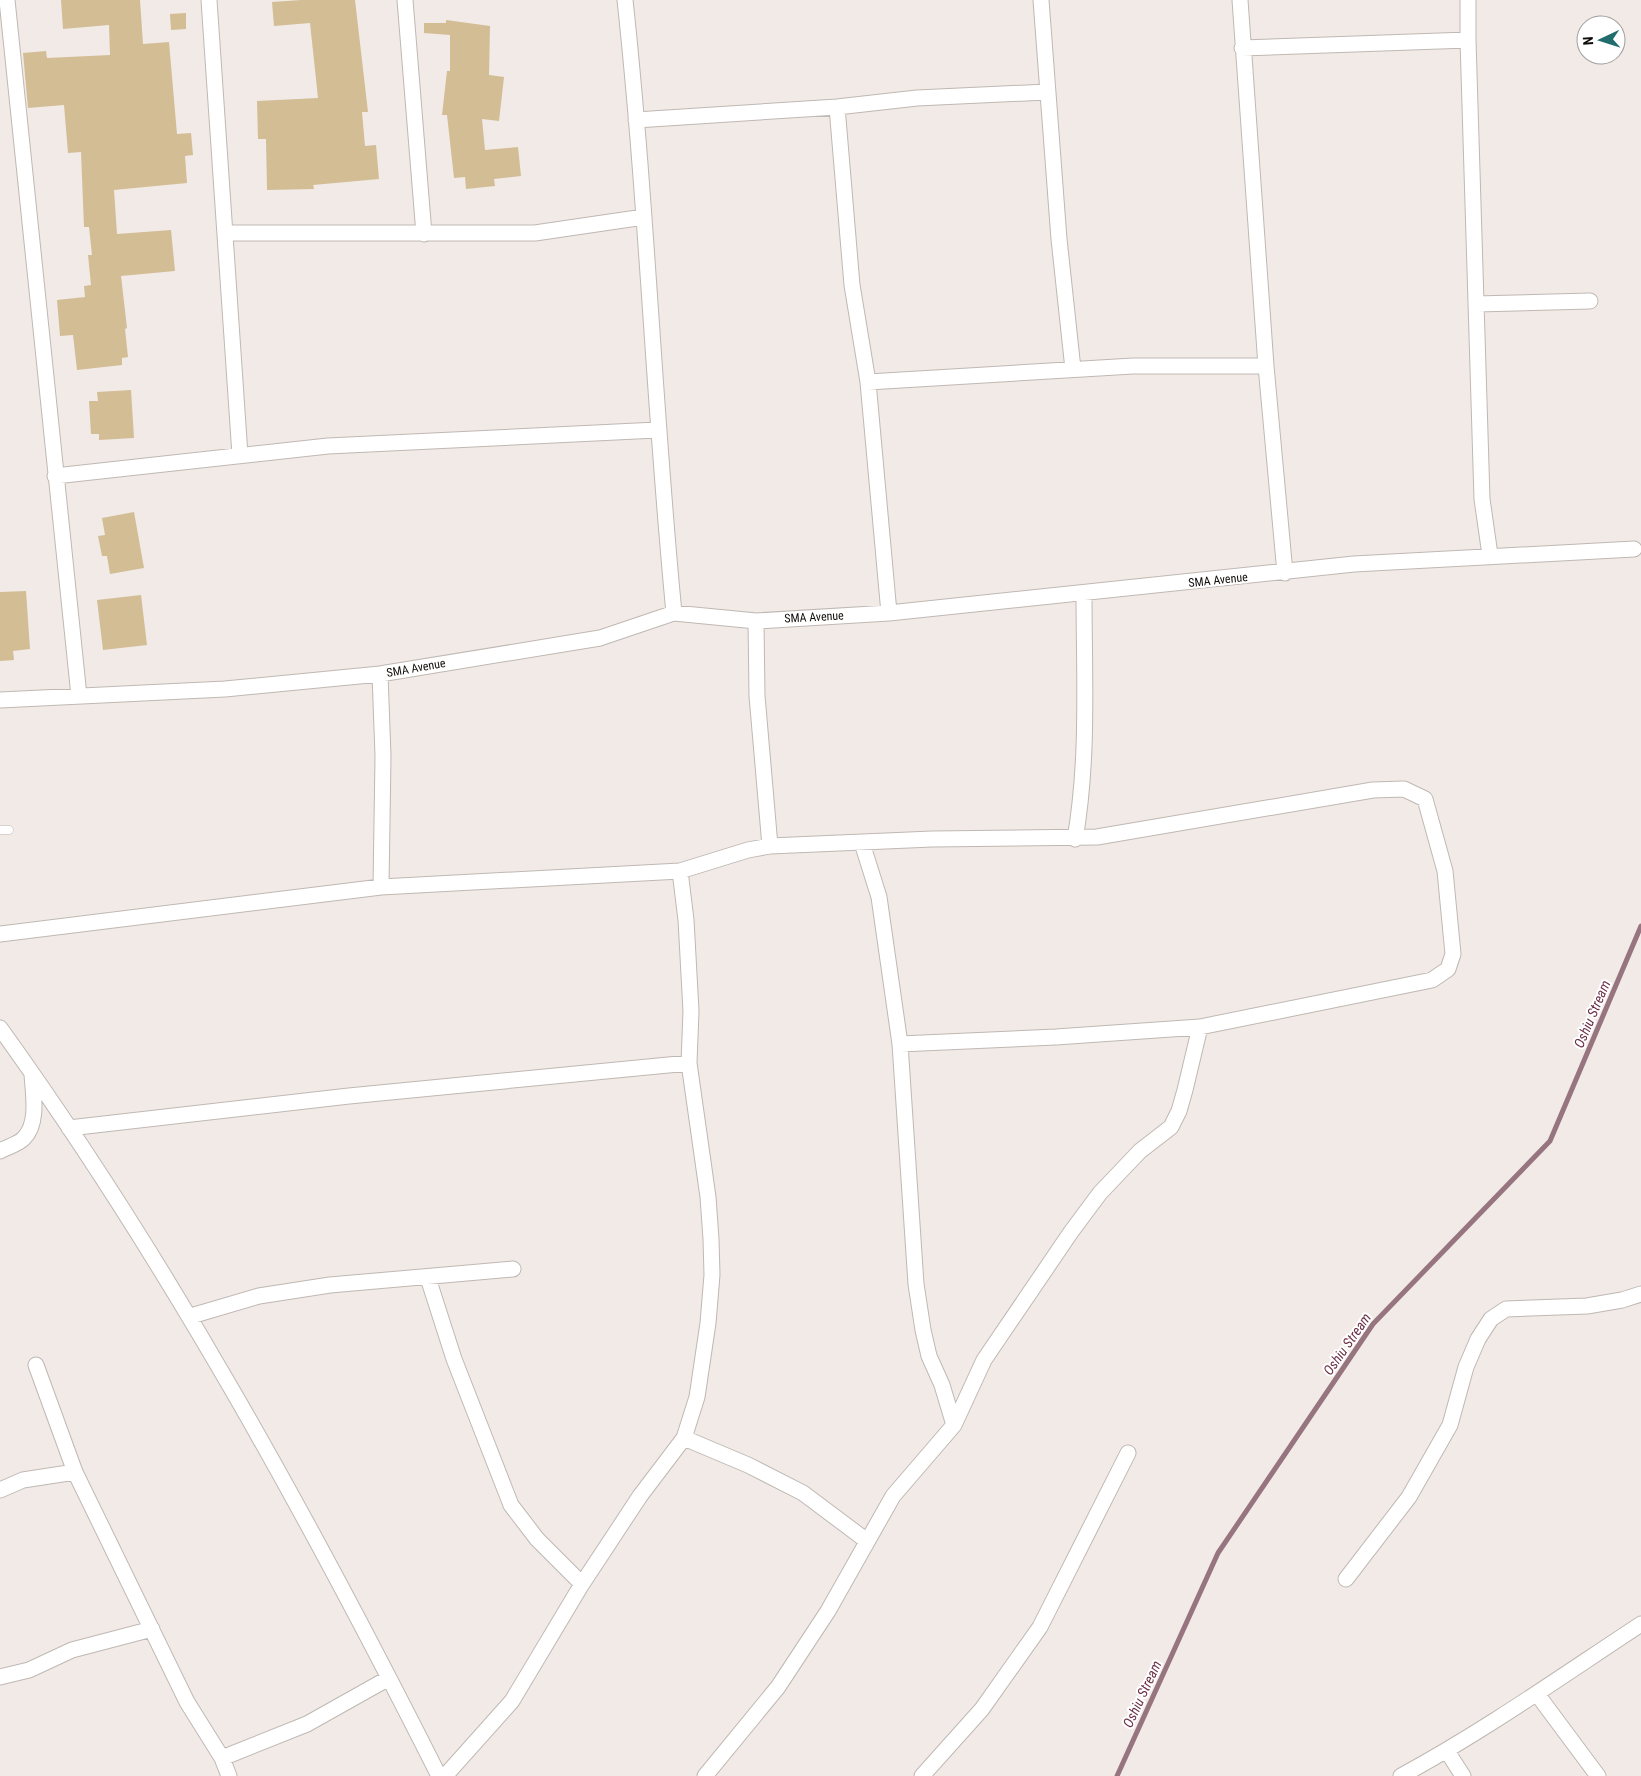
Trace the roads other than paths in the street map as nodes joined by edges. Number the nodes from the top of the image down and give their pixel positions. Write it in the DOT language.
graph roads {
  1 [pos="7,0"];
  2 [pos="209,0"];
  3 [pos="405,0"];
  4 [pos="625,0"];
  5 [pos="1041,0"];
  6 [pos="1240,0"];
  7 [pos="1468,0"];
  8 [pos="1468,40"];
  9 [pos="1242,48"];
  10 [pos="1047,92"];
  11 [pos="837,107"];
  12 [pos="636,120"];
  13 [pos="644,217"];
  14 [pos="226,233"];
  15 [pos="424,234"];
  16 [pos="1590,301"];
  17 [pos="1476,304"];
  18 [pos="1266,366"];
  19 [pos="1072,369"];
  20 [pos="868,382"];
  21 [pos="657,430"];
  22 [pos="240,455"];
  23 [pos="55,476"];
  24 [pos="1634,549"];
  25 [pos="1490,555"];
  26 [pos="1285,573"];
  27 [pos="1084,593"];
  28 [pos="674,613"];
  29 [pos="889,613"];
  30 [pos="756,621"];
  31 [pos="380,674"];
  32 [pos="79,696"];
  33 [pos="0,700"];
  34 [pos="0,830"];
  35 [pos="9,830"];
  36 [pos="1075,839"];
  37 [pos="862,843"];
  38 [pos="770,846"];
  39 [pos="680,871"];
  40 [pos="381,887"];
  41 [pos="0,934"];
  42 [pos="1200,1026"];
  43 [pos="0,1028"];
  44 [pos="900,1044"];
  45 [pos="689,1063"];
  46 [pos="32,1072"];
  47 [pos="69,1128"];
  48 [pos="0,1151"];
  49 [pos="513,1269"];
  50 [pos="428,1278"];
  51 [pos="1641,1294"];
  52 [pos="191,1316"];
  53 [pos="36,1365"];
  54 [pos="954,1425"];
  55 [pos="684,1438"];
  56 [pos="1128,1453"];
  57 [pos="75,1472"];
  58 [pos="0,1490"];
  59 [pos="867,1541"];
  60 [pos="1346,1579"];
  61 [pos="582,1584"];
  62 [pos="1641,1624"];
  63 [pos="152,1629"];
  64 [pos="0,1677"];
  65 [pos="389,1678"];
  66 [pos="1537,1694"];
  67 [pos="1447,1751"];
  68 [pos="225,1771"];
  69 [pos="439,1776"];
  70 [pos="446,1776"];
  71 [pos="705,1776"];
  72 [pos="922,1776"];
  73 [pos="1400,1776"];
  74 [pos="1463,1776"];
  75 [pos="1598,1776"];
  1 -- 23 [label="street"];
  2 -- 14 [label="street"];
  3 -- 15 [label="street"];
  4 -- 12 [label="street"];
  5 -- 10 [label="street"];
  6 -- 9 [label="street"];
  7 -- 8 [label="street"];
  8 -- 9 [label="street"];
  8 -- 17 [label="street"];
  9 -- 18 [label="street"];
  10 -- 11 [label="street"];
  10 -- 19 [label="street"];
  11 -- 12 [label="street"];
  11 -- 20 [label="street"];
  12 -- 13 [label="street"];
  13 -- 15 [label="street"];
  13 -- 21 [label="street"];
  14 -- 15 [label="street"];
  14 -- 22 [label="street"];
  16 -- 17 [label="street"];
  17 -- 25 [label="street"];
  18 -- 19 [label="street"];
  18 -- 26 [label="street"];
  19 -- 20 [label="street"];
  20 -- 29 [label="street"];
  21 -- 22 [label="street"];
  21 -- 28 [label="street"];
  22 -- 23 [label="street"];
  23 -- 32 [label="street"];
  24 -- 25 [label="street, SMA Avenue"];
  25 -- 26 [label="street, SMA Avenue"];
  26 -- 27 [label="street, SMA Avenue"];
  27 -- 29 [label="street, SMA Avenue"];
  27 -- 36 [label="street"];
  28 -- 30 [label="street, SMA Avenue"];
  28 -- 31 [label="street, SMA Avenue"];
  29 -- 30 [label="street, SMA Avenue"];
  30 -- 38 [label="street"];
  31 -- 32 [label="street, SMA Avenue"];
  31 -- 40 [label="street"];
  32 -- 33 [label="street, SMA Avenue"];
  34 -- 35 [label="lane"];
  36 -- 37 [label="street"];
  36 -- 42 [label="street"];
  37 -- 38 [label="street"];
  37 -- 44 [label="street"];
  38 -- 39 [label="street"];
  39 -- 40 [label="street"];
  39 -- 45 [label="street"];
  40 -- 41 [label="street"];
  42 -- 44 [label="street"];
  42 -- 54 [label="street"];
  43 -- 46 [label="street"];
  44 -- 54 [label="street"];
  45 -- 47 [label="street"];
  45 -- 55 [label="street"];
  46 -- 47 [label="street"];
  46 -- 48 [label="street"];
  47 -- 52 [label="street"];
  49 -- 50 [label="street"];
  50 -- 52 [label="street"];
  50 -- 61 [label="street"];
  51 -- 60 [label="street"];
  52 -- 65 [label="street"];
  53 -- 57 [label="street"];
  54 -- 59 [label="street"];
  55 -- 59 [label="street"];
  55 -- 61 [label="street"];
  56 -- 72 [label="street"];
  57 -- 58 [label="street"];
  57 -- 63 [label="street"];
  59 -- 71 [label="street"];
  61 -- 70 [label="street"];
  62 -- 66 [label="street"];
  63 -- 64 [label="street"];
  63 -- 68 [label="street"];
  65 -- 68 [label="street"];
  65 -- 69 [label="street"];
  66 -- 67 [label="street"];
  66 -- 75 [label="street"];
  67 -- 73 [label="street"];
  67 -- 74 [label="street"];
}
